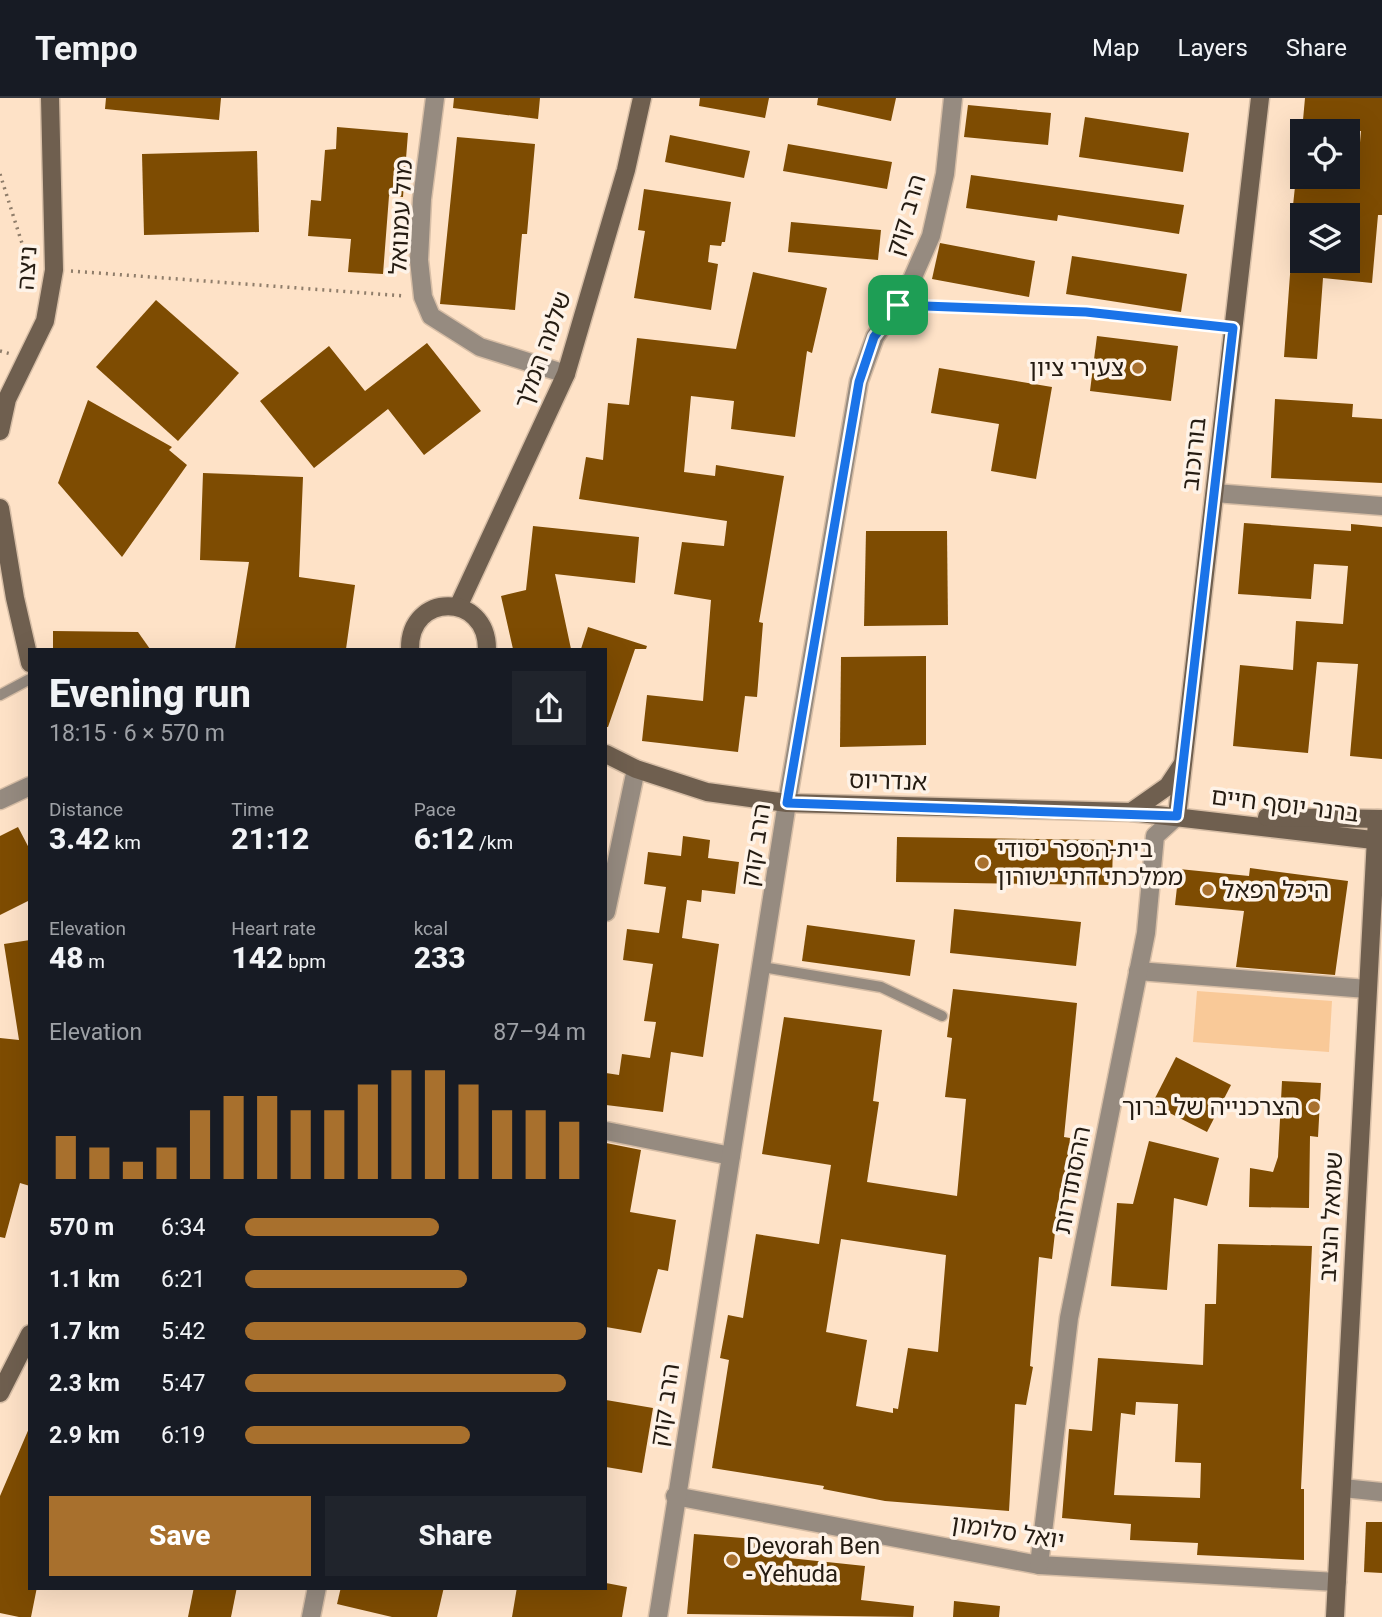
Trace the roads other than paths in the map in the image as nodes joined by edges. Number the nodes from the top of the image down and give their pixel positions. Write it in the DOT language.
graph roads {
  1 [pos="50,98"];
  2 [pos="435,98"];
  3 [pos="642,98"];
  4 [pos="953,98"];
  5 [pos="1260,98"];
  6 [pos="565,374"];
  7 [pos="0,431"];
  8 [pos="1214,493"];
  9 [pos="1382,506"];
  10 [pos="0,508"];
  11 [pos="7,600"];
  12 [pos="458,607"];
  13 [pos="410,648"];
  14 [pos="487,648"];
  15 [pos="28,658"];
  16 [pos="28,680"];
  17 [pos="0,695"];
  18 [pos="607,754"];
  19 [pos="1184,762"];
  20 [pos="636,769"];
  21 [pos="28,787"];
  22 [pos="0,800"];
  23 [pos="787,803"];
  24 [pos="1131,813"];
  25 [pos="1177,816"];
  26 [pos="1379,819"];
  27 [pos="1378,841"];
  28 [pos="607,907"];
  29 [pos="762,967"];
  30 [pos="1138,971"];
  31 [pos="1367,989"];
  32 [pos="942,1016"];
  33 [pos="607,1131"];
  34 [pos="731,1156"];
  35 [pos="28,1338"];
  36 [pos="0,1393"];
  37 [pos="1343,1488"];
  38 [pos="1382,1492"];
  39 [pos="675,1496"];
  40 [pos="1039,1564"];
  41 [pos="1337,1582"];
  42 [pos="316,1590"];
  43 [pos="311,1617"];
  44 [pos="658,1617"];
  45 [pos="1335,1617"];
  1 -- 7 [label="street, ניצה"];
  2 -- 6 [label="street, מול עמנואל"];
  3 -- 6 [label="street, שלמה המלך"];
  4 -- 23 [label="street, הרב קוק"];
  5 -- 8 [label="street, בורוכוב"];
  6 -- 12 [label="street, שלמה המלך"];
  8 -- 9 [label="street"];
  8 -- 19 [label="street, בורוכוב"];
  10 -- 11 [label="street"];
  11 -- 15 [label="street"];
  12 -- 13 [label="street"];
  12 -- 14 [label="street"];
  16 -- 17 [label="lane"];
  18 -- 20 [label="street, אנדריוס"];
  19 -- 24 [label="street"];
  19 -- 25 [label="street, בורוכוב"];
  20 -- 23 [label="street, אנדריוס"];
  20 -- 28 [label="street"];
  21 -- 22 [label="street"];
  23 -- 24 [label="street, אנדריוס"];
  23 -- 29 [label="street, הרב קוק"];
  24 -- 25 [label="street, אנדריוס"];
  25 -- 26 [label="street, ברנר יוסף חיים"];
  25 -- 27 [label="street, ברנר יוסף חיים"];
  25 -- 30 [label="street, ההסתדרות"];
  26 -- 27 [label="street, שמואל הנציב"];
  27 -- 31 [label="street, שמואל הנציב"];
  29 -- 32 [label="lane"];
  29 -- 34 [label="street, הרב קוק"];
  30 -- 31 [label="street"];
  30 -- 40 [label="street, ההסתדרות"];
  31 -- 37 [label="street, שמואל הנציב"];
  33 -- 34 [label="street"];
  34 -- 39 [label="street, הרב קוק"];
  35 -- 36 [label="street"];
  37 -- 38 [label="street"];
  37 -- 41 [label="street, שמואל הנציב"];
  39 -- 40 [label="street, יואל סלומון"];
  39 -- 44 [label="street, הרב קוק"];
  40 -- 41 [label="street, יואל סלומון"];
  41 -- 45 [label="street, שמואל הנציב"];
  42 -- 43 [label="street"];
}
